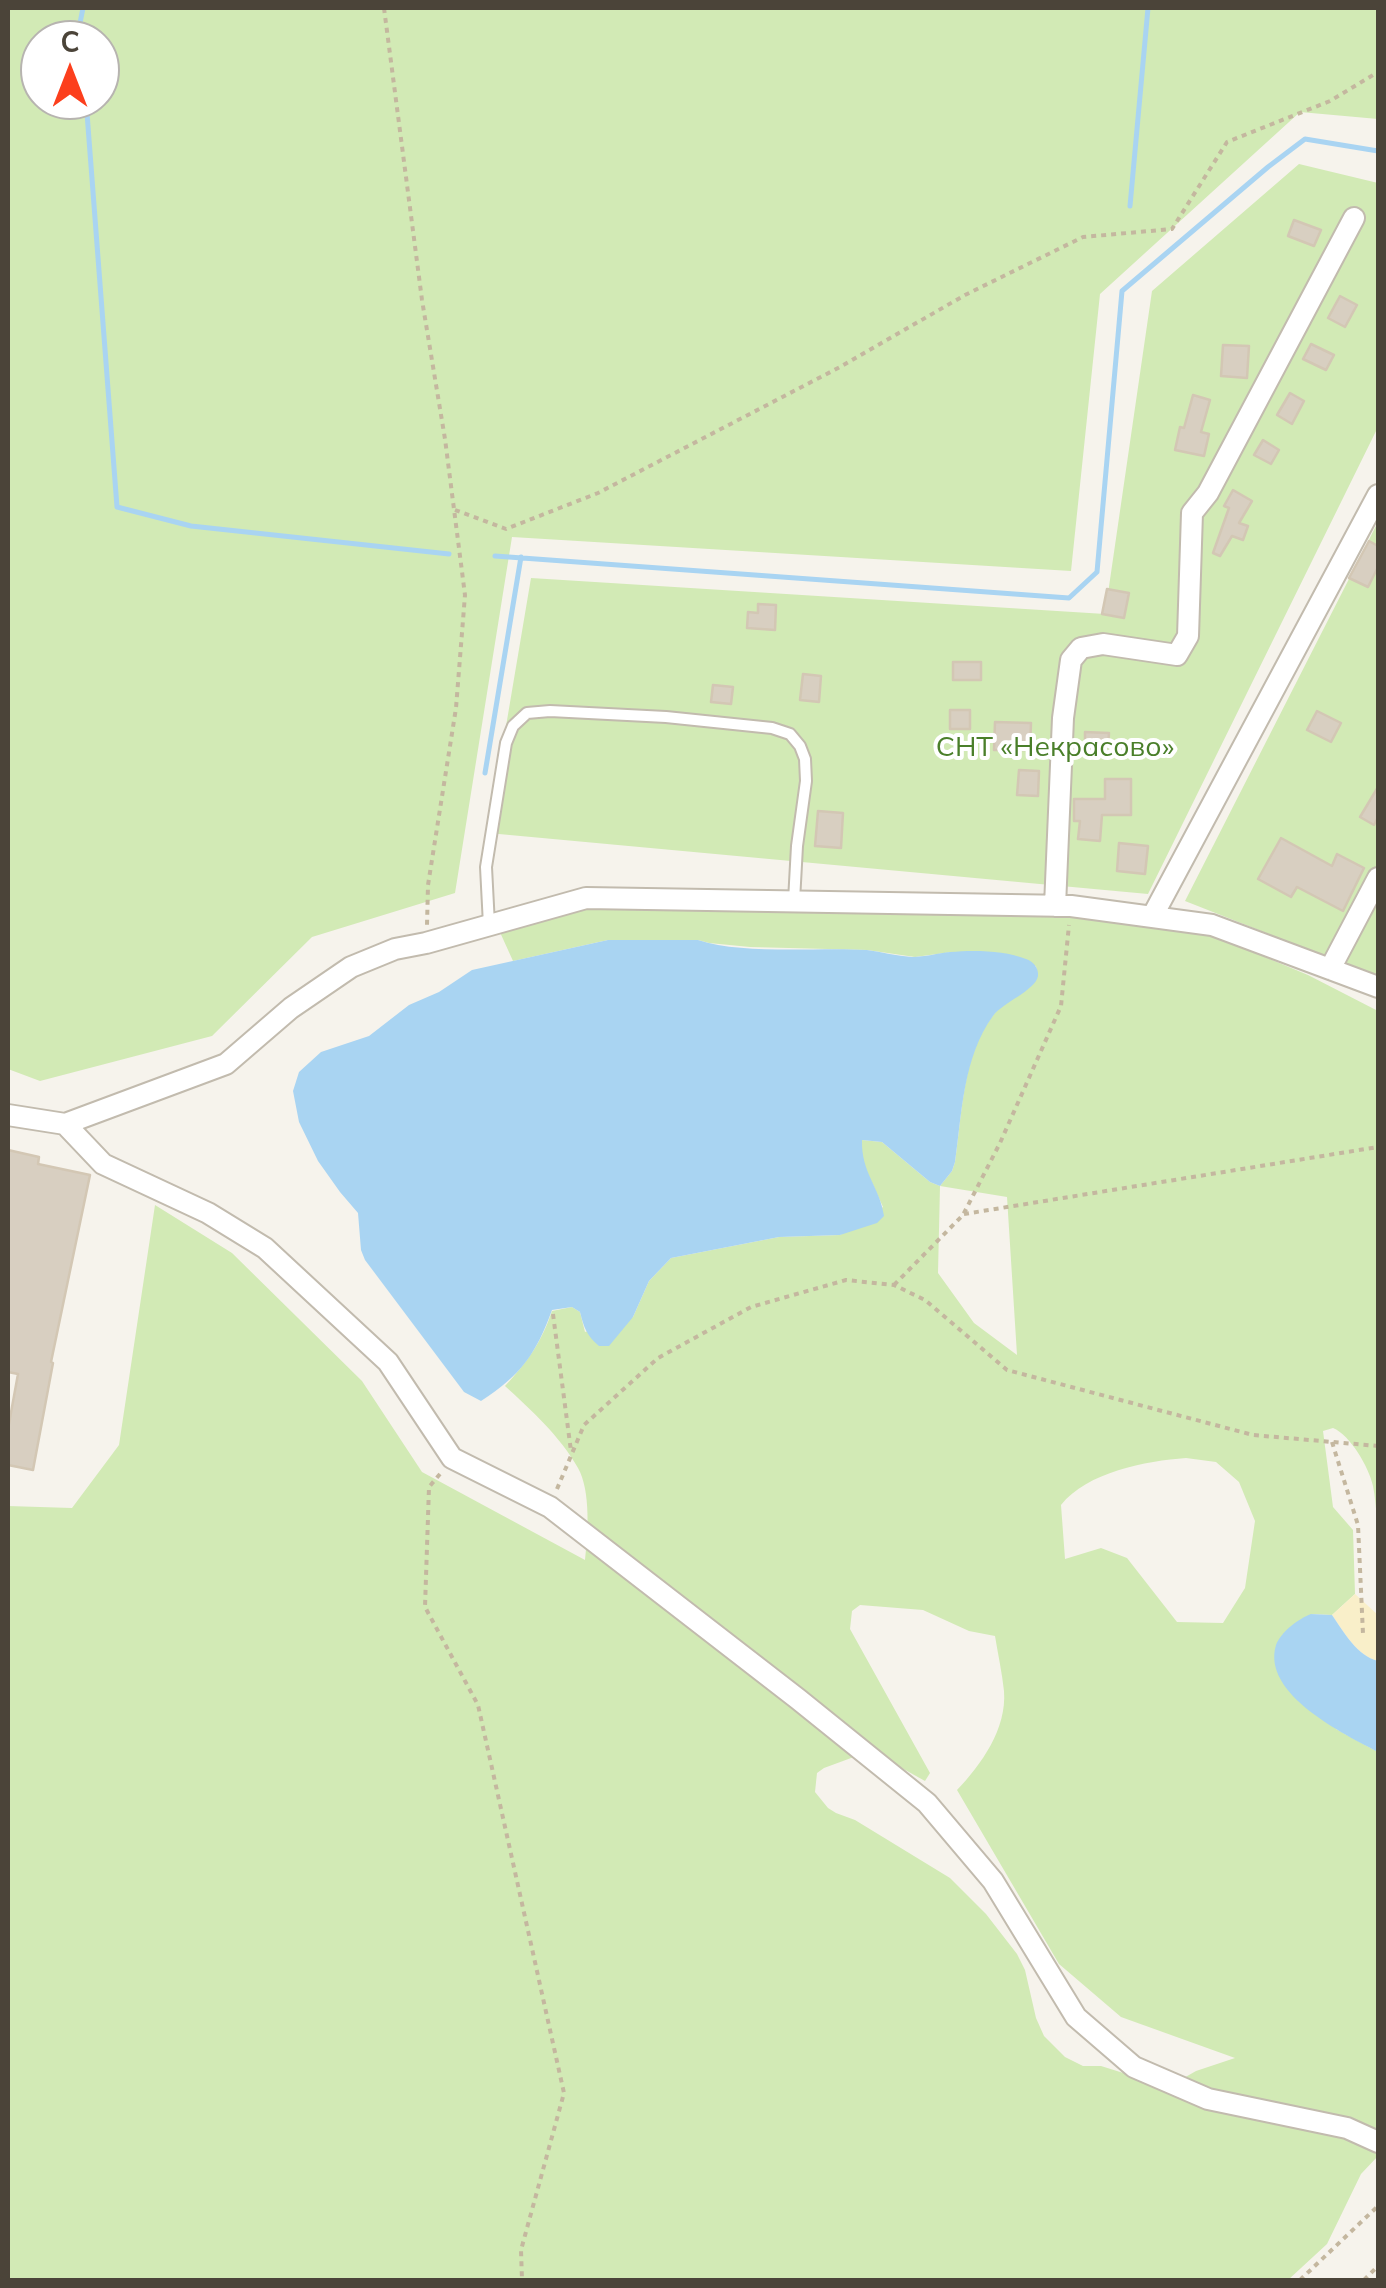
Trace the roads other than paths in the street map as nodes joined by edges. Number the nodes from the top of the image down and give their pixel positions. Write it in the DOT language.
graph roads {
  1 [pos="1354,218"];
  2 [pos="1378,495"];
  3 [pos="1378,878"];
  4 [pos="794,902"];
  5 [pos="1063,906"];
  6 [pos="1152,917"];
  7 [pos="488,925"];
  8 [pos="1330,969"];
  9 [pos="1378,987"];
  10 [pos="8,1115"];
  11 [pos="65,1124"];
  12 [pos="1378,2142"];
  1 -- 5 [label="street"];
  2 -- 6 [label="street"];
  3 -- 8 [label="street"];
  4 -- 5 [label="street"];
  4 -- 7 [label="street"];
  4 -- 7 [label="lane"];
  5 -- 6 [label="street"];
  6 -- 8 [label="street"];
  7 -- 11 [label="street"];
  8 -- 9 [label="street"];
  10 -- 11 [label="street"];
  11 -- 12 [label="street"];
}
